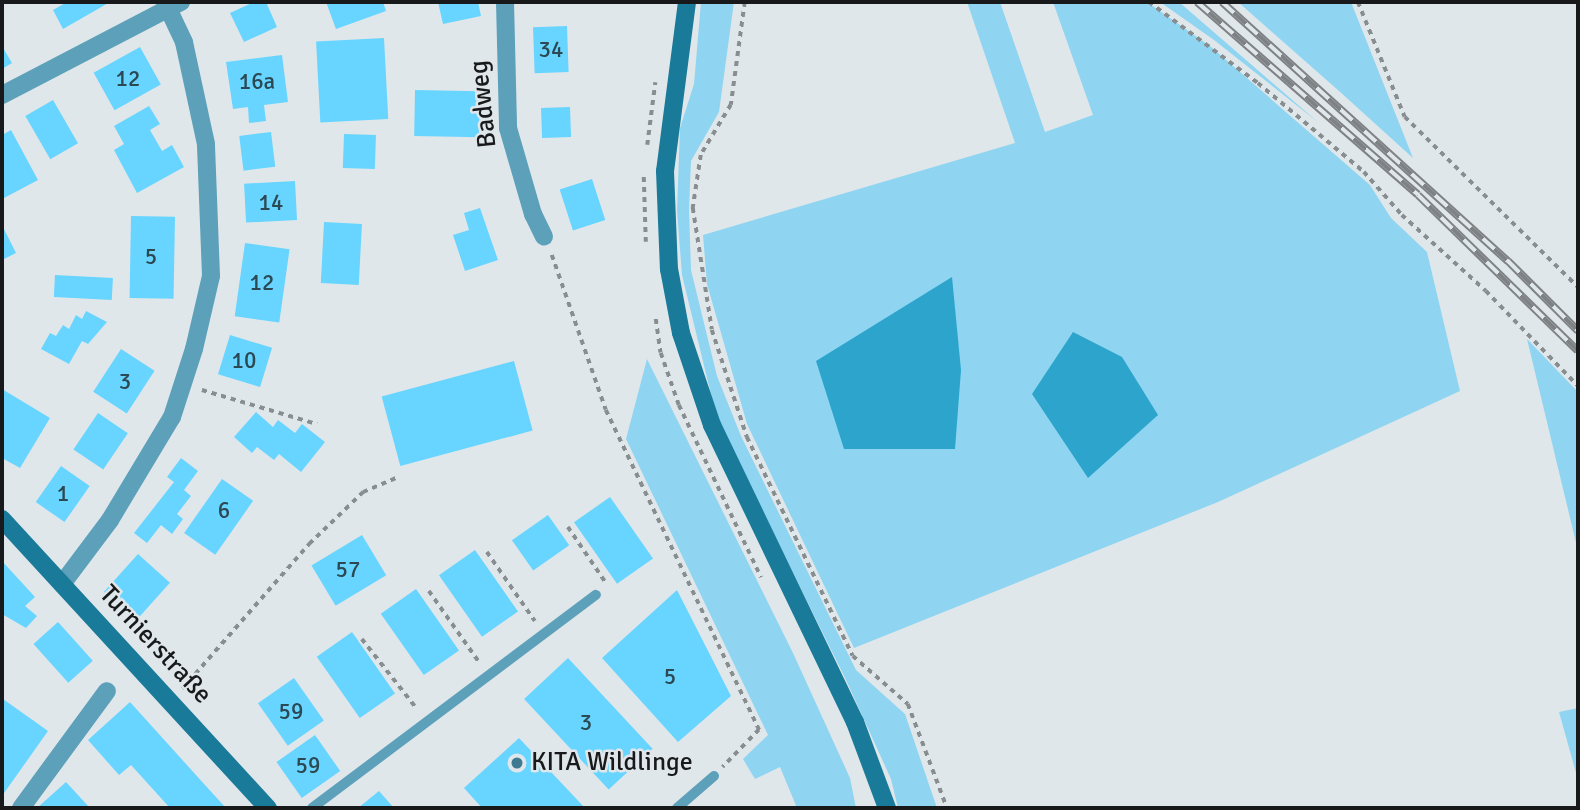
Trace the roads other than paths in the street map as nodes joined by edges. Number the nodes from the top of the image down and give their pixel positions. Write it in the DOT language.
graph roads {
  1 [pos="505,2"];
  2 [pos="687,2"];
  3 [pos="171,4"];
  4 [pos="2,95"];
  5 [pos="544,237"];
  6 [pos="2,519"];
  7 [pos="62,584"];
  8 [pos="597,595"];
  9 [pos="107,691"];
  10 [pos="714,776"];
  11 [pos="21,808"];
  12 [pos="268,808"];
  13 [pos="312,808"];
  14 [pos="677,808"];
  15 [pos="887,808"];
  1 -- 5 [label="street, Badweg"];
  2 -- 15 [label="main road"];
  3 -- 4 [label="street"];
  3 -- 7 [label="street"];
  6 -- 7 [label="main road, Turnierstraße"];
  7 -- 12 [label="main road, Turnierstraße"];
  8 -- 13 [label="lane"];
  9 -- 11 [label="street"];
  10 -- 14 [label="lane"];
}
